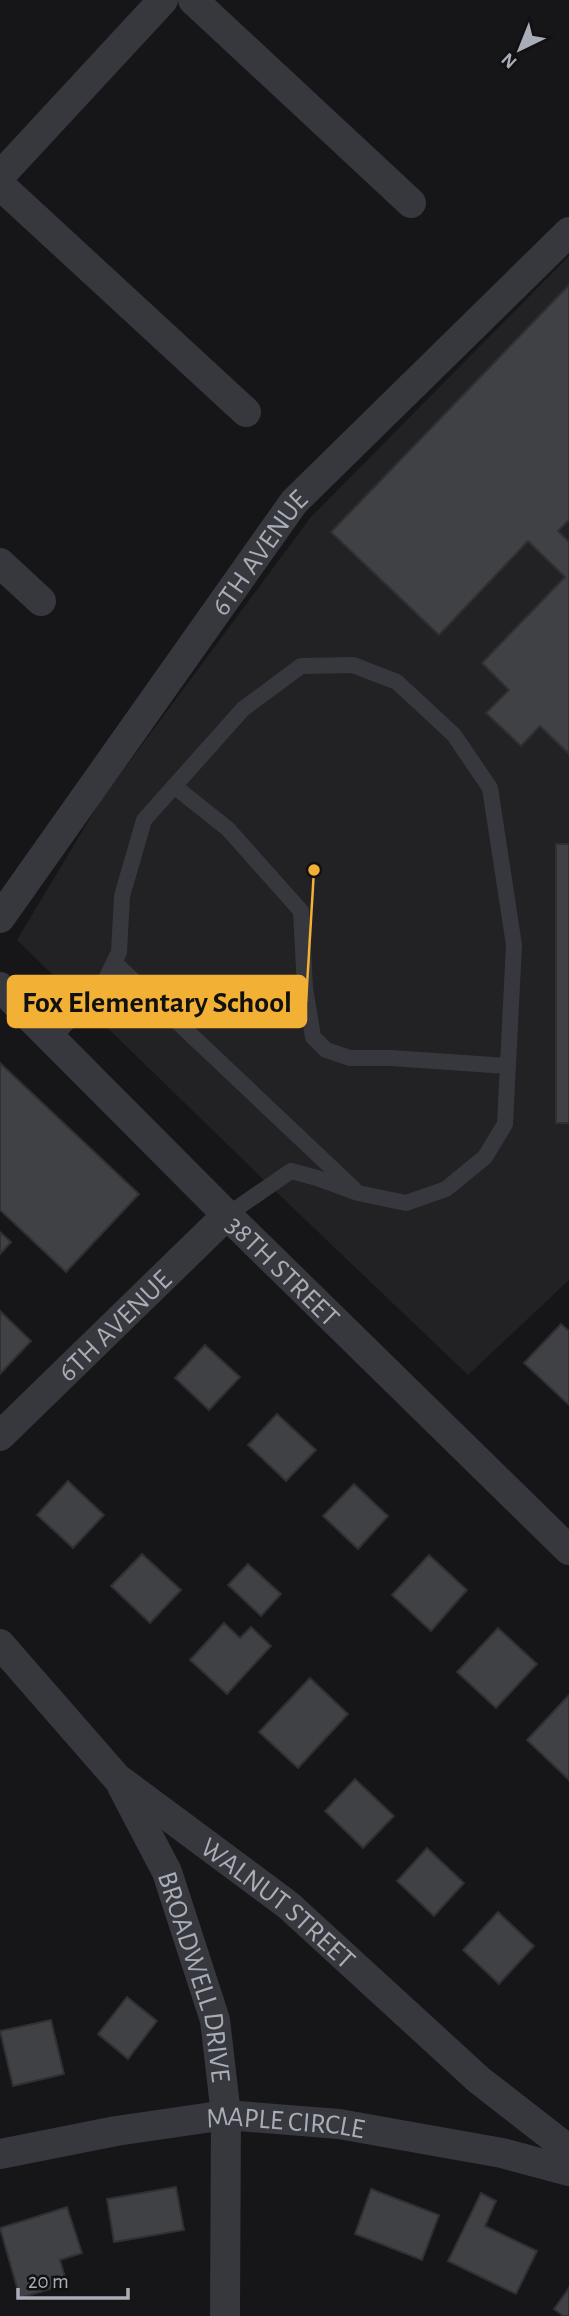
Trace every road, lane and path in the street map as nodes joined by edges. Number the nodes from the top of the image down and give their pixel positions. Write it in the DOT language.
graph roads {
  1 [pos="163,0"];
  2 [pos="192,0"];
  3 [pos="0,176"];
  4 [pos="0,185"];
  5 [pos="411,203"];
  6 [pos="569,232"];
  7 [pos="246,412"];
  8 [pos="0,564"];
  9 [pos="41,601"];
  10 [pos="174,786"];
  11 [pos="0,918"];
  12 [pos="114,962"];
  13 [pos="0,987"];
  14 [pos="52,1039"];
  15 [pos="508,1066"];
  16 [pos="358,1193"];
  17 [pos="227,1215"];
  18 [pos="0,1436"];
  19 [pos="569,1550"];
  20 [pos="0,1644"];
  21 [pos="117,1778"];
  22 [pos="226,2115"];
  23 [pos="569,2150"];
  24 [pos="0,2154"];
  25 [pos="569,2171"];
  26 [pos="225,2316"];
  1 -- 3 [label="street"];
  2 -- 5 [label="street"];
  4 -- 7 [label="street"];
  6 -- 11 [label="street, 6TH AVENUE"];
  8 -- 9 [label="street"];
  10 -- 12 [label="lane"];
  10 -- 15 [label="lane"];
  10 -- 15 [label="lane"];
  12 -- 14 [label="lane"];
  12 -- 16 [label="lane"];
  13 -- 14 [label="street, 38TH STREET"];
  14 -- 17 [label="street, 38TH STREET"];
  15 -- 16 [label="lane"];
  16 -- 17 [label="lane"];
  17 -- 18 [label="street, 6TH AVENUE"];
  17 -- 19 [label="street, 38TH STREET"];
  20 -- 21 [label="street, WALNUT STREET"];
  21 -- 22 [label="street, BROADWELL DRIVE"];
  21 -- 23 [label="street, WALNUT STREET"];
  22 -- 24 [label="street, MAPLE CIRCLE"];
  22 -- 25 [label="street, MAPLE CIRCLE"];
  22 -- 26 [label="street, BROADWELL DRIVE"];
}
